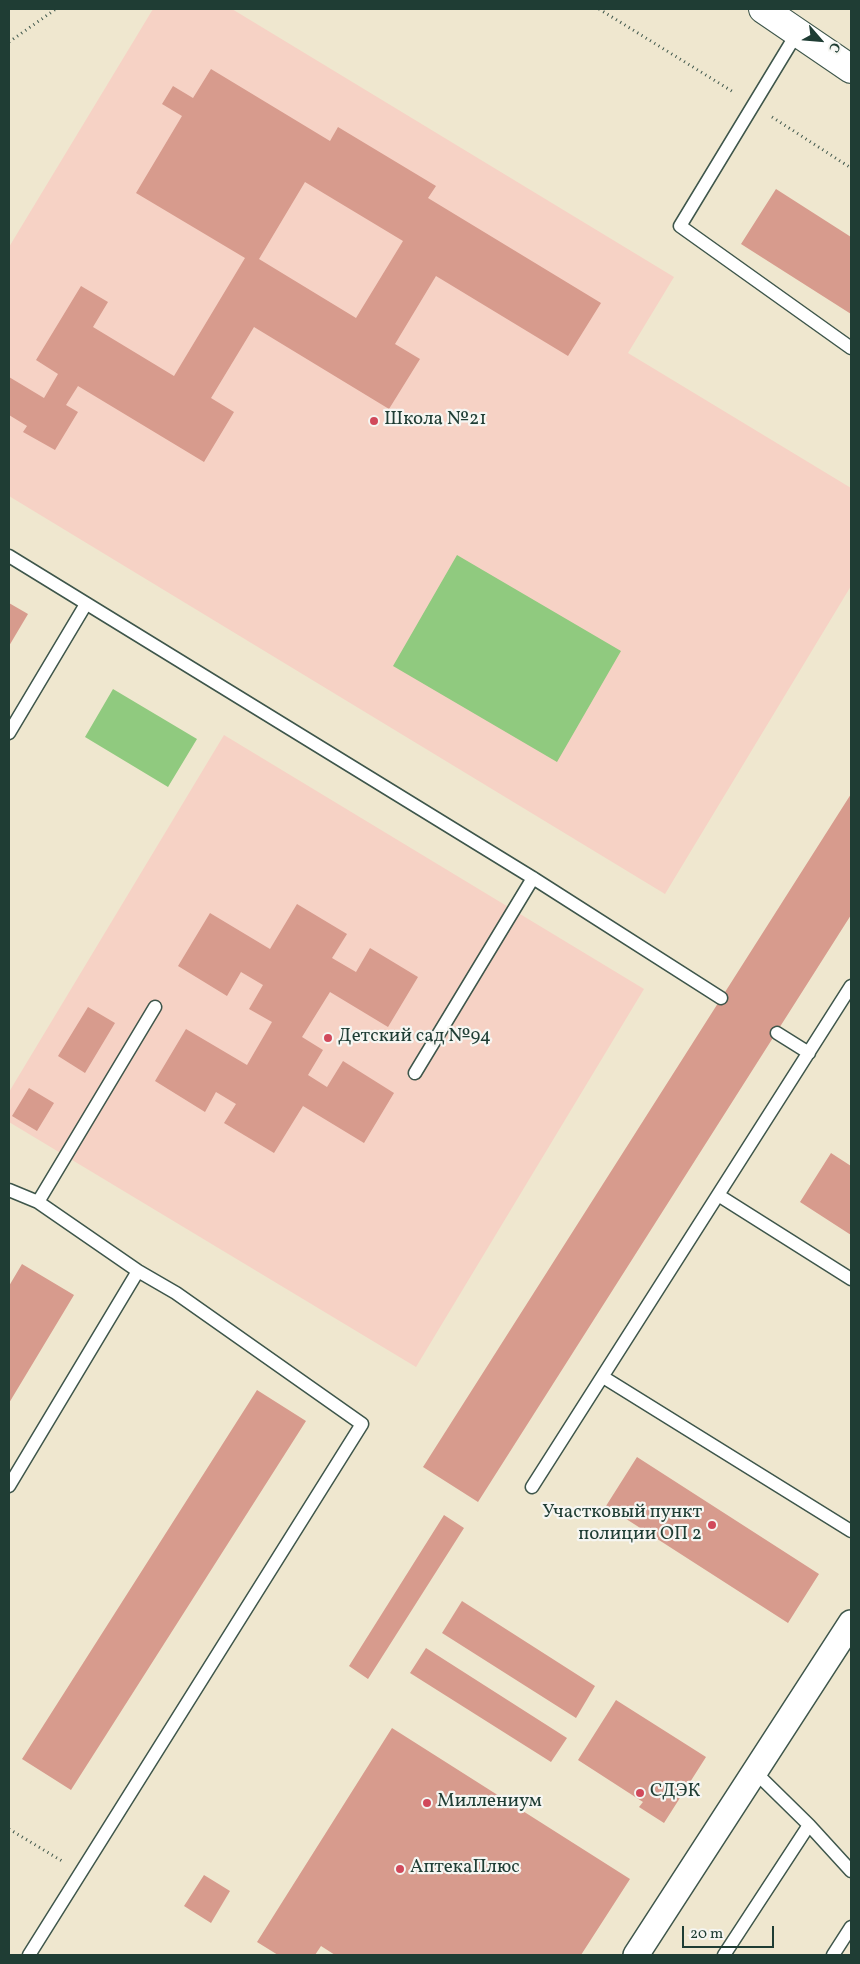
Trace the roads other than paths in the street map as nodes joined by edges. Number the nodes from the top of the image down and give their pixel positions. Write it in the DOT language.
graph roads {
  1 [pos="769,11"];
  2 [pos="797,33"];
  3 [pos="851,70"];
  4 [pos="851,348"];
  5 [pos="9,556"];
  6 [pos="86,604"];
  7 [pos="9,733"];
  8 [pos="533,878"];
  9 [pos="851,986"];
  10 [pos="722,998"];
  11 [pos="155,1007"];
  12 [pos="777,1033"];
  13 [pos="808,1053"];
  14 [pos="416,1073"];
  15 [pos="9,1190"];
  16 [pos="718,1195"];
  17 [pos="38,1202"];
  18 [pos="138,1272"];
  19 [pos="851,1279"];
  20 [pos="603,1377"];
  21 [pos="9,1486"];
  22 [pos="532,1487"];
  23 [pos="851,1531"];
  24 [pos="851,1623"];
  25 [pos="755,1772"];
  26 [pos="809,1825"];
  27 [pos="851,1871"];
  28 [pos="851,1927"];
  29 [pos="29,1955"];
  30 [pos="636,1955"];
  31 [pos="724,1955"];
  32 [pos="833,1955"];
  1 -- 2 [label="street"];
  2 -- 3 [label="street"];
  2 -- 4 [label="lane"];
  5 -- 6 [label="lane"];
  6 -- 7 [label="lane"];
  6 -- 8 [label="lane"];
  8 -- 10 [label="lane"];
  8 -- 14 [label="lane"];
  9 -- 13 [label="lane"];
  11 -- 17 [label="lane"];
  12 -- 13 [label="lane"];
  13 -- 16 [label="lane"];
  15 -- 17 [label="lane"];
  16 -- 19 [label="lane"];
  16 -- 20 [label="lane"];
  17 -- 18 [label="lane"];
  18 -- 21 [label="lane"];
  18 -- 29 [label="lane"];
  20 -- 22 [label="lane"];
  20 -- 23 [label="lane"];
  24 -- 25 [label="street"];
  25 -- 26 [label="lane"];
  25 -- 30 [label="street"];
  26 -- 27 [label="lane"];
  26 -- 31 [label="lane"];
  28 -- 32 [label="lane"];
}
